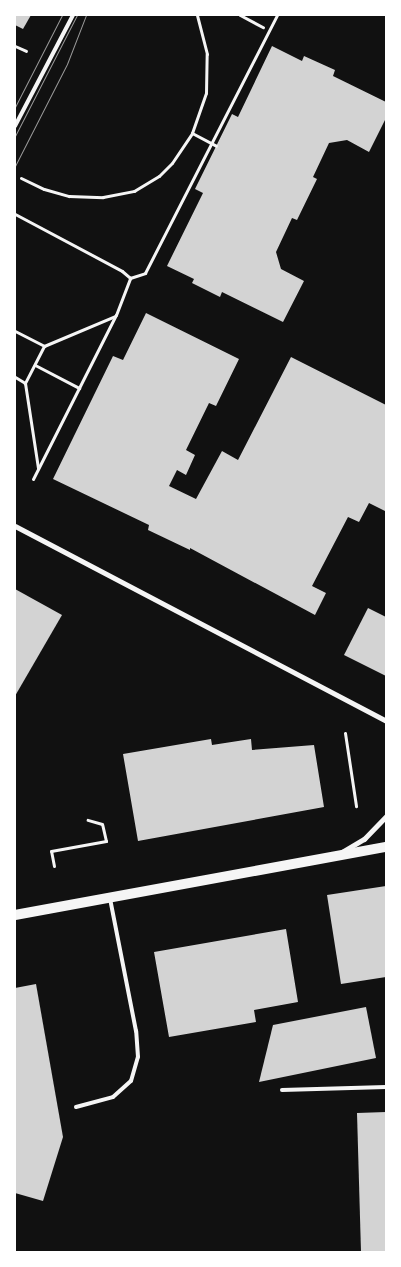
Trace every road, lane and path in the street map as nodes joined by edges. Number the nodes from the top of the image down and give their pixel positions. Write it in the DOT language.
graph roads {
  1 [pos="73,15"];
  2 [pos="197,15"];
  3 [pos="240,15"];
  4 [pos="277,15"];
  5 [pos="263,27"];
  6 [pos="15,46"];
  7 [pos="26,51"];
  8 [pos="15,126"];
  9 [pos="192,133"];
  10 [pos="211,143"];
  11 [pos="216,146"];
  12 [pos="22,178"];
  13 [pos="15,214"];
  14 [pos="130,278"];
  15 [pos="116,315"];
  16 [pos="15,331"];
  17 [pos="44,346"];
  18 [pos="34,365"];
  19 [pos="15,377"];
  20 [pos="25,383"];
  21 [pos="79,388"];
  22 [pos="38,468"];
  23 [pos="33,479"];
  24 [pos="15,526"];
  25 [pos="386,721"];
  26 [pos="345,732"];
  27 [pos="356,806"];
  28 [pos="386,816"];
  29 [pos="88,820"];
  30 [pos="386,847"];
  31 [pos="335,856"];
  32 [pos="54,866"];
  33 [pos="110,898"];
  34 [pos="15,915"];
  35 [pos="386,1087"];
  36 [pos="282,1090"];
  37 [pos="76,1107"];
  1 -- 8 [label="lane"];
  2 -- 9 [label="path"];
  3 -- 5 [label="path"];
  4 -- 10 [label="path"];
  6 -- 7 [label="path"];
  9 -- 10 [label="path"];
  9 -- 12 [label="path"];
  10 -- 11 [label="path"];
  10 -- 14 [label="path"];
  13 -- 14 [label="path"];
  14 -- 15 [label="path"];
  15 -- 17 [label="path"];
  15 -- 21 [label="path"];
  16 -- 17 [label="path"];
  17 -- 18 [label="path"];
  18 -- 20 [label="path"];
  18 -- 21 [label="path"];
  19 -- 20 [label="path"];
  20 -- 22 [label="path"];
  21 -- 22 [label="path"];
  22 -- 23 [label="path"];
  24 -- 25 [label="street"];
  26 -- 27 [label="path"];
  28 -- 31 [label="street"];
  29 -- 32 [label="path"];
  30 -- 31 [label="main road"];
  31 -- 33 [label="main road"];
  33 -- 34 [label="main road"];
  33 -- 37 [label="lane"];
  35 -- 36 [label="lane"];
}
